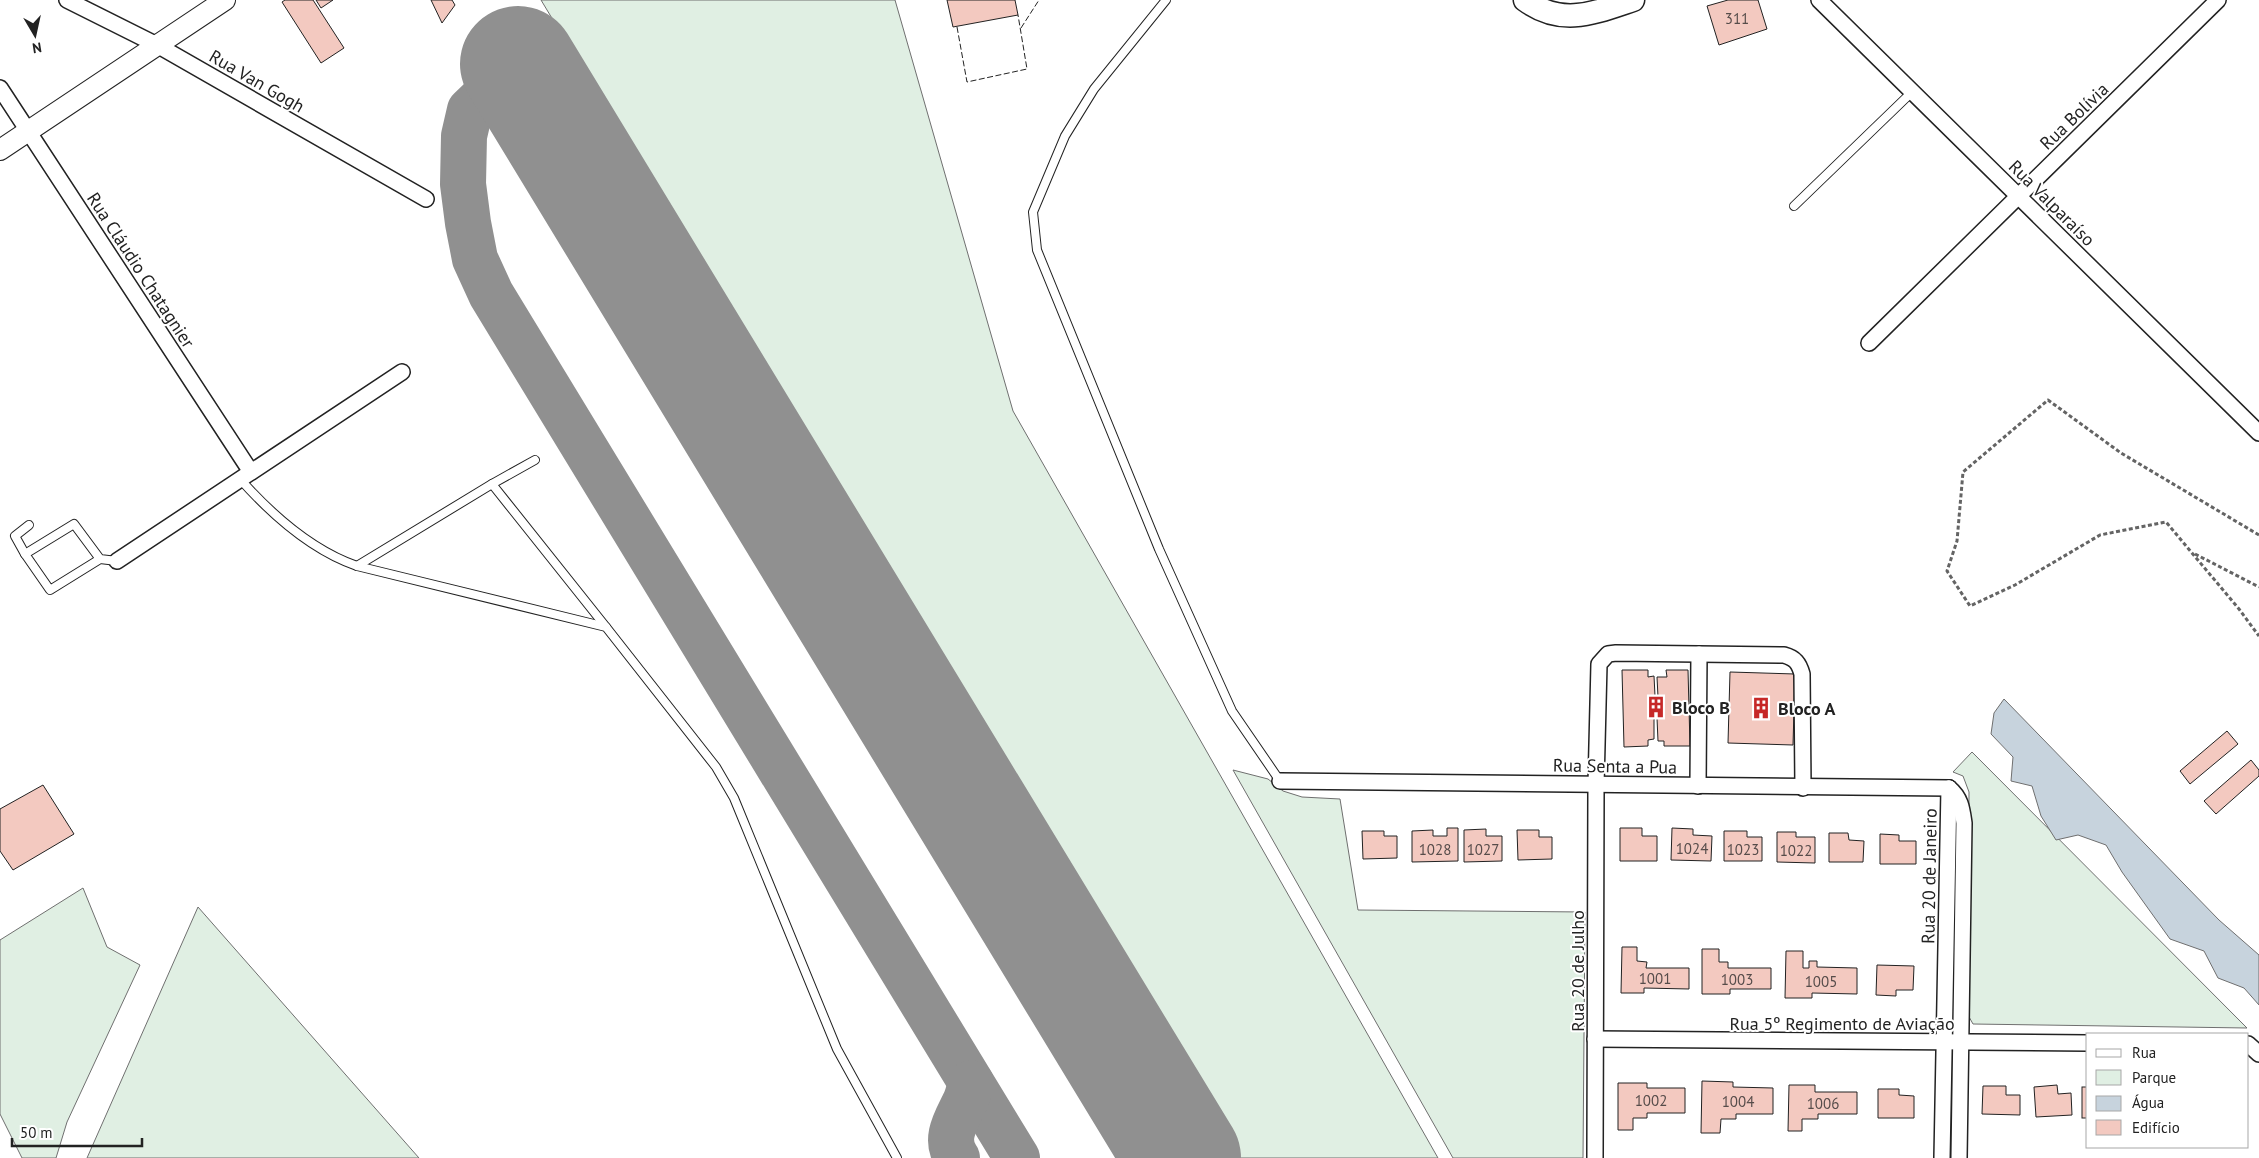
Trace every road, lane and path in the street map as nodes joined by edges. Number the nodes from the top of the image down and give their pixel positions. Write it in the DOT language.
graph roads {
  1 [pos="67,0"];
  2 [pos="226,0"];
  3 [pos="1166,0"];
  4 [pos="1525,0"];
  5 [pos="1633,0"];
  6 [pos="1819,0"];
  7 [pos="2218,0"];
  8 [pos="157,45"];
  9 [pos="0,88"];
  10 [pos="1912,92"];
  11 [pos="28,131"];
  12 [pos="0,150"];
  13 [pos="2018,196"];
  14 [pos="426,199"];
  15 [pos="1794,206"];
  16 [pos="1869,343"];
  17 [pos="402,372"];
  18 [pos="2259,433"];
  19 [pos="535,460"];
  20 [pos="246,475"];
  21 [pos="492,484"];
  22 [pos="29,524"];
  23 [pos="2259,535"];
  24 [pos="2192,553"];
  25 [pos="25,554"];
  26 [pos="100,560"];
  27 [pos="117,561"];
  28 [pos="357,566"];
  29 [pos="2259,587"];
  30 [pos="606,627"];
  31 [pos="2259,636"];
  32 [pos="1699,654"];
  33 [pos="1280,780"];
  34 [pos="1596,785"];
  35 [pos="1698,786"];
  36 [pos="1803,788"];
  37 [pos="1949,788"];
  38 [pos="1595,1039"];
  39 [pos="1944,1042"];
  40 [pos="1961,1042"];
  41 [pos="2086,1043"];
  42 [pos="2249,1045"];
  43 [pos="2259,1054"];
  44 [pos="897,1158"];
  45 [pos="1595,1158"];
  46 [pos="1942,1158"];
  47 [pos="1959,1158"];
  1 -- 8 [label="street, Rua Van Gogh"];
  2 -- 8 [label="street"];
  3 -- 33 [label="lane"];
  4 -- 5 [label="main road"];
  6 -- 10 [label="street, Rua Valparaíso"];
  7 -- 13 [label="street, Rua Bolívia"];
  8 -- 11 [label="street"];
  8 -- 14 [label="street, Rua Van Gogh"];
  9 -- 11 [label="street, Rua Cláudio Chatagnier"];
  10 -- 13 [label="street, Rua Valparaíso"];
  10 -- 15 [label="lane"];
  11 -- 12 [label="street"];
  11 -- 20 [label="street, Rua Cláudio Chatagnier"];
  13 -- 16 [label="street, Rua Bolívia"];
  13 -- 18 [label="street, Rua Valparaíso"];
  17 -- 20 [label="street"];
  19 -- 21 [label="lane"];
  20 -- 27 [label="street"];
  20 -- 28 [label="lane"];
  21 -- 28 [label="lane"];
  21 -- 30 [label="lane"];
  22 -- 25 [label="lane"];
  23 -- 24 [label="path"];
  24 -- 29 [label="path"];
  24 -- 31 [label="path"];
  25 -- 26 [label="lane"];
  25 -- 26 [label="lane"];
  26 -- 27 [label="lane"];
  28 -- 30 [label="lane"];
  30 -- 44 [label="lane"];
  32 -- 34 [label="street, Rua 20 de Julho"];
  32 -- 35 [label="street"];
  32 -- 36 [label="street"];
  33 -- 34 [label="street, Rua Senta a Pua"];
  34 -- 35 [label="street, Rua Senta a Pua"];
  34 -- 38 [label="street, Rua 20 de Julho"];
  35 -- 36 [label="street, Rua Senta a Pua"];
  36 -- 37 [label="street, Rua Senta a Pua"];
  37 -- 39 [label="street, Rua 20 de Janeiro"];
  37 -- 40 [label="street, Rua 20 de Janeiro"];
  38 -- 39 [label="street, Rua 5º Regimento de Aviação"];
  38 -- 45 [label="street, Rua 20 de Julho"];
  39 -- 40 [label="street, Rua 5º Regimento de Aviação"];
  39 -- 46 [label="street, Rua 20 de Janeiro"];
  40 -- 41 [label="street, Rua 5º Regimento de Aviação"];
  40 -- 47 [label="street, Rua 20 de Janeiro"];
  42 -- 43 [label="street"];
}
